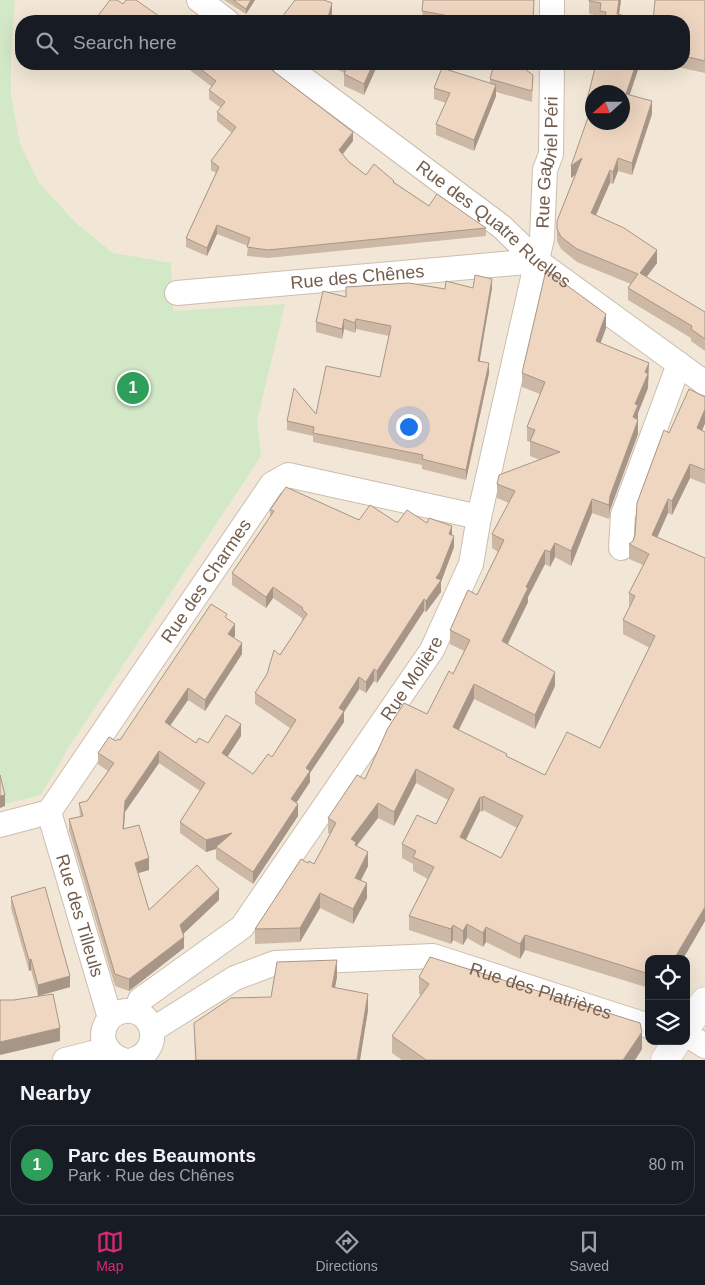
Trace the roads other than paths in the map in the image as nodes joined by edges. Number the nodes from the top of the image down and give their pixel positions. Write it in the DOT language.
graph roads {
  1 [pos="198,0"];
  2 [pos="552,0"];
  3 [pos="219,15"];
  4 [pos="552,15"];
  5 [pos="292,70"];
  6 [pos="552,70"];
  7 [pos="537,261"];
  8 [pos="177,293"];
  9 [pos="679,364"];
  10 [pos="705,383"];
  11 [pos="478,517"];
  12 [pos="621,548"];
  13 [pos="49,812"];
  14 [pos="0,825"];
  15 [pos="705,1001"];
  16 [pos="137,1012"];
  17 [pos="110,1018"];
  18 [pos="690,1022"];
  19 [pos="645,1025"];
  20 [pos="152,1030"];
  21 [pos="690,1037"];
  22 [pos="674,1045"];
  23 [pos="705,1046"];
  24 [pos="128,1057"];
  25 [pos="65,1060"];
  26 [pos="665,1060"];
  1 -- 3 [label="street"];
  2 -- 4 [label="street"];
  5 -- 7 [label="street, Rue des Quatre Ruelles"];
  6 -- 7 [label="street, Rue Gabriel Péri"];
  7 -- 8 [label="street, Rue des Chênes"];
  7 -- 9 [label="street, Rue des Quatre Ruelles"];
  7 -- 11 [label="street, Rue Molière"];
  9 -- 10 [label="street, Rue des Quatre Ruelles"];
  9 -- 12 [label="street"];
  11 -- 13 [label="street, Rue des Charmes"];
  11 -- 16 [label="street, Rue Molière"];
  13 -- 14 [label="street"];
  13 -- 17 [label="street, Rue des Tilleuls"];
  15 -- 18 [label="main road"];
  16 -- 17 [label="street"];
  16 -- 20 [label="street"];
  17 -- 24 [label="street"];
  19 -- 20 [label="street, Rue des Platrières"];
  20 -- 24 [label="street"];
  21 -- 23 [label="street"];
  22 -- 26 [label="main road"];
  24 -- 25 [label="street"];
}
